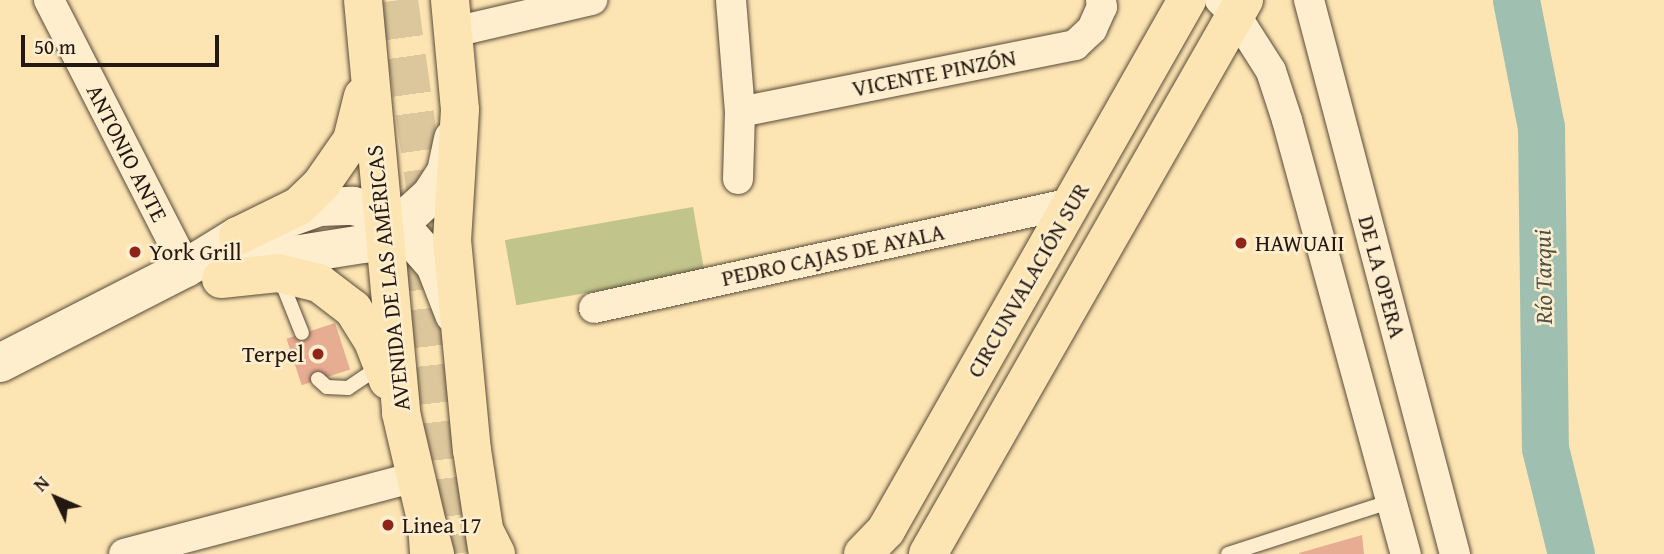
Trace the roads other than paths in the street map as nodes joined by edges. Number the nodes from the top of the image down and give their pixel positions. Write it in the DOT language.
graph roads {
  1 [pos="49,0"];
  2 [pos="363,0"];
  3 [pos="592,0"];
  4 [pos="731,0"];
  5 [pos="1101,0"];
  6 [pos="1187,0"];
  7 [pos="1309,0"];
  8 [pos="1233,5"];
  9 [pos="452,16"];
  10 [pos="368,74"];
  11 [pos="460,110"];
  12 [pos="740,112"];
  13 [pos="738,179"];
  14 [pos="1072,203"];
  15 [pos="389,225"];
  16 [pos="238,236"];
  17 [pos="278,273"];
  18 [pos="203,274"];
  19 [pos="594,308"];
  20 [pos="302,333"];
  21 [pos="463,356"];
  22 [pos="2,363"];
  23 [pos="382,365"];
  24 [pos="318,379"];
  25 [pos="401,414"];
  26 [pos="415,477"];
  27 [pos="1392,501"];
  28 [pos="430,544"];
  29 [pos="490,547"];
  30 [pos="124,554"];
  31 [pos="863,554"];
  32 [pos="929,554"];
  33 [pos="1228,554"];
  34 [pos="1406,554"];
  35 [pos="1455,554"];
  1 -- 18 [label="street, ANTONIO ANTE"];
  2 -- 10 [label="main road, AVENIDA DE LAS AMÉRICAS"];
  3 -- 9 [label="street"];
  4 -- 12 [label="street"];
  5 -- 12 [label="street, VICENTE PINZÓN"];
  6 -- 14 [label="main road, CIRCUNVALACIÓN SUR"];
  7 -- 35 [label="street, DE LA OPERA"];
  8 -- 27 [label="street"];
  8 -- 32 [label="main road"];
  9 -- 11 [label="main road"];
  10 -- 15 [label="main road, AVENIDA DE LAS AMÉRICAS"];
  10 -- 16 [label="main road"];
  11 -- 15 [label="street"];
  11 -- 21 [label="main road"];
  12 -- 13 [label="street"];
  14 -- 19 [label="street, PEDRO CAJAS DE AYALA"];
  14 -- 31 [label="main road, CIRCUNVALACIÓN SUR"];
  15 -- 16 [label="street"];
  15 -- 18 [label="street"];
  15 -- 21 [label="street"];
  15 -- 25 [label="main road, AVENIDA DE LAS AMÉRICAS"];
  16 -- 18 [label="street"];
  17 -- 18 [label="main road"];
  17 -- 20 [label="lane"];
  17 -- 23 [label="main road"];
  18 -- 22 [label="street"];
  21 -- 29 [label="main road"];
  23 -- 24 [label="lane"];
  23 -- 25 [label="main road"];
  25 -- 26 [label="main road, AVENIDA DE LAS AMÉRICAS"];
  26 -- 28 [label="main road, AVENIDA DE LAS AMÉRICAS"];
  26 -- 30 [label="street"];
  27 -- 33 [label="lane"];
  27 -- 34 [label="street"];
}
